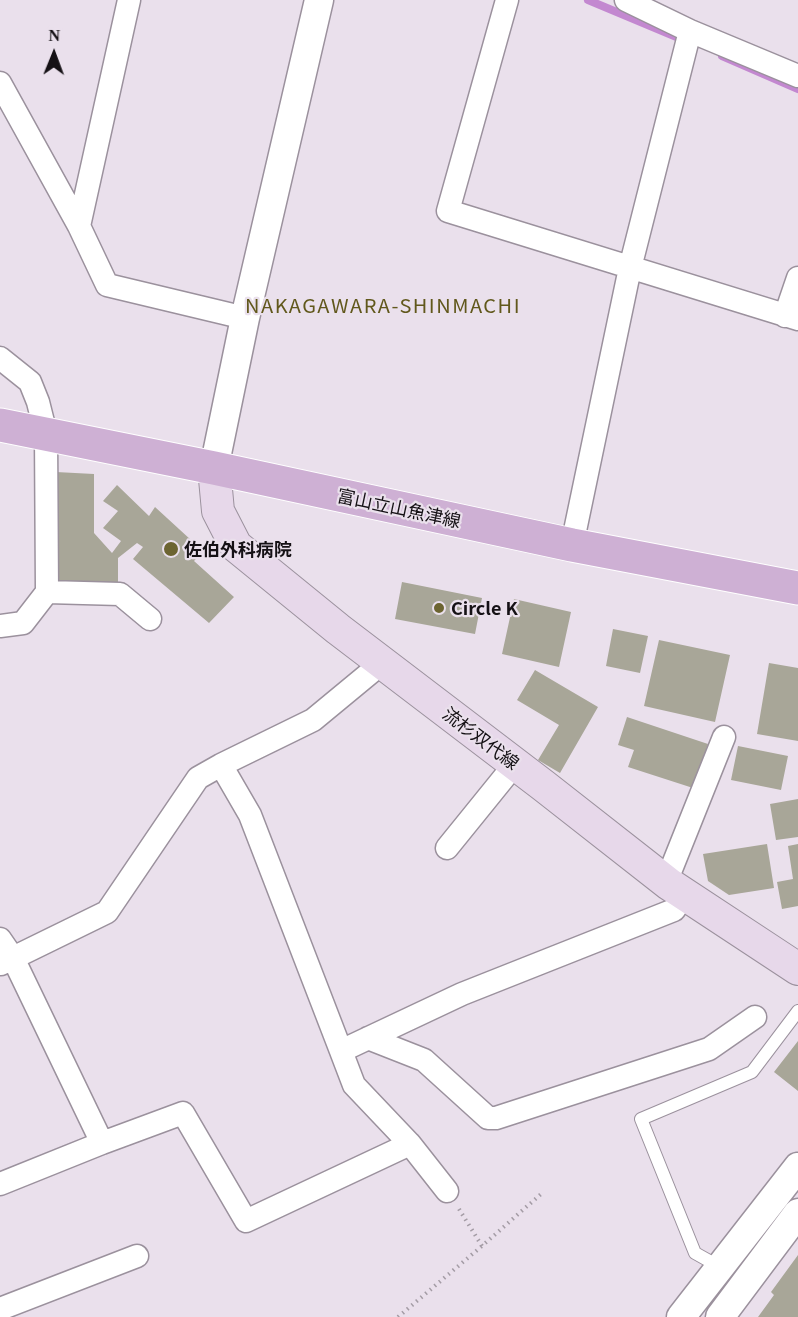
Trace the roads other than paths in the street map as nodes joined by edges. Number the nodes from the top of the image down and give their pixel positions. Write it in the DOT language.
graph roads {
  1 [pos="129,0"];
  2 [pos="319,0"];
  3 [pos="507,0"];
  4 [pos="626,0"];
  5 [pos="690,31"];
  6 [pos="798,76"];
  7 [pos="0,83"];
  8 [pos="79,226"];
  9 [pos="630,268"];
  10 [pos="798,278"];
  11 [pos="245,318"];
  12 [pos="791,318"];
  13 [pos="0,358"];
  14 [pos="0,425"];
  15 [pos="46,434"];
  16 [pos="214,468"];
  17 [pos="572,545"];
  18 [pos="798,588"];
  19 [pos="46,592"];
  20 [pos="150,619"];
  21 [pos="0,626"];
  22 [pos="382,663"];
  23 [pos="724,737"];
  24 [pos="515,764"];
  25 [pos="221,765"];
  26 [pos="447,848"];
  27 [pos="675,888"];
  28 [pos="0,939"];
  29 [pos="7,961"];
  30 [pos="798,969"];
  31 [pos="798,1011"];
  32 [pos="755,1017"];
  33 [pos="368,1038"];
  34 [pos="341,1051"];
  35 [pos="102,1143"];
  36 [pos="410,1144"];
  37 [pos="798,1167"];
  38 [pos="0,1184"];
  39 [pos="447,1191"];
  40 [pos="798,1213"];
  41 [pos="137,1256"];
  42 [pos="721,1268"];
  43 [pos="0,1309"];
  44 [pos="681,1317"];
  45 [pos="720,1317"];
  1 -- 8 [label="street"];
  2 -- 11 [label="street"];
  3 -- 9 [label="street"];
  4 -- 5 [label="street"];
  5 -- 6 [label="street"];
  5 -- 9 [label="street"];
  7 -- 8 [label="street"];
  8 -- 11 [label="street"];
  9 -- 12 [label="street"];
  9 -- 17 [label="street"];
  10 -- 12 [label="street"];
  11 -- 16 [label="street"];
  13 -- 15 [label="street"];
  14 -- 15 [label="main road, 富山立山魚津線"];
  15 -- 16 [label="main road, 富山立山魚津線"];
  15 -- 19 [label="street"];
  16 -- 17 [label="main road, 富山立山魚津線"];
  16 -- 22 [label="main road, 流杉双代線"];
  17 -- 18 [label="main road, 富山立山魚津線"];
  19 -- 20 [label="street"];
  19 -- 21 [label="street"];
  22 -- 24 [label="main road, 流杉双代線"];
  22 -- 25 [label="street"];
  23 -- 27 [label="street"];
  24 -- 26 [label="street"];
  24 -- 27 [label="main road, 流杉双代線"];
  25 -- 29 [label="street"];
  25 -- 34 [label="street"];
  27 -- 30 [label="main road, 流杉双代線"];
  27 -- 33 [label="street"];
  28 -- 29 [label="street"];
  29 -- 35 [label="street"];
  31 -- 42 [label="lane"];
  32 -- 33 [label="street"];
  33 -- 34 [label="street"];
  34 -- 36 [label="street"];
  35 -- 36 [label="street"];
  35 -- 38 [label="street"];
  36 -- 39 [label="street"];
  37 -- 42 [label="street"];
  40 -- 45 [label="street"];
  41 -- 43 [label="street"];
  42 -- 44 [label="street"];
}
